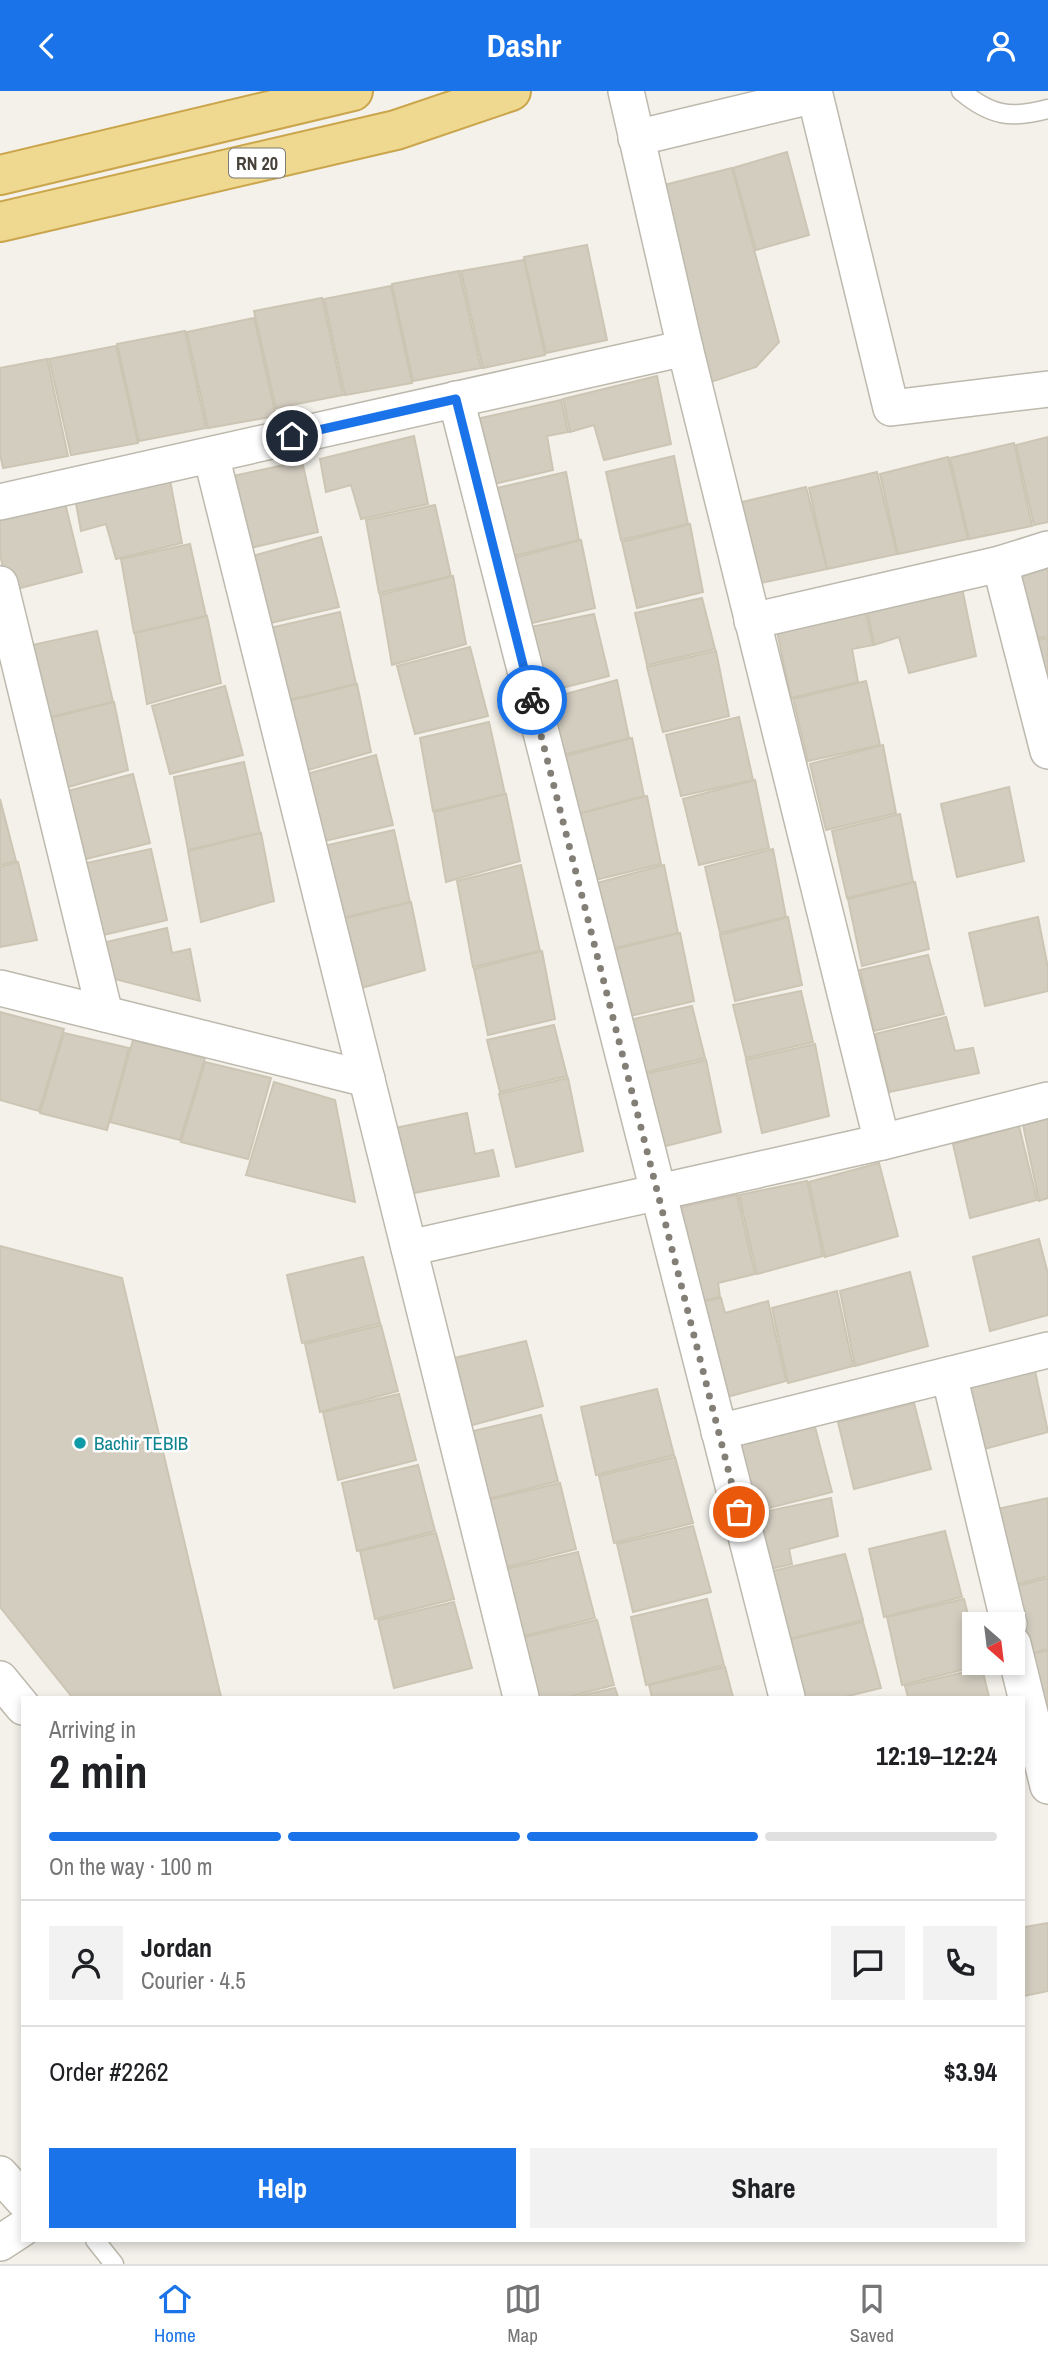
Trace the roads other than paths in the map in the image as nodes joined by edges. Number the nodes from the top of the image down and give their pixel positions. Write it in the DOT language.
graph roads {
  1 [pos="354,91"];
  2 [pos="511,91"];
  3 [pos="626,91"];
  4 [pos="961,91"];
  5 [pos="1048,109"];
  6 [pos="636,138"];
  7 [pos="0,175"];
  8 [pos="0,222"];
  9 [pos="685,348"];
  10 [pos="1048,389"];
  11 [pos="456,399"];
  12 [pos="211,454"];
  13 [pos="0,502"];
  14 [pos="1048,549"];
  15 [pos="1000,564"];
  16 [pos="0,584"];
  17 [pos="752,621"];
  18 [pos="1048,751"];
  19 [pos="0,988"];
  20 [pos="105,1014"];
  21 [pos="367,1079"];
  22 [pos="1048,1100"];
  23 [pos="882,1142"];
  24 [pos="657,1192"];
  25 [pos="409,1248"];
  26 [pos="1048,1350"];
  27 [pos="949,1375"];
  28 [pos="719,1432"];
  29 [pos="1006,1612"];
  30 [pos="1019,1675"];
  31 [pos="0,1679"];
  32 [pos="521,1696"];
  33 [pos="787,1696"];
  34 [pos="1023,1696"];
  35 [pos="21,1705"];
  36 [pos="1025,1706"];
  37 [pos="1037,1769"];
  38 [pos="0,2174"];
  39 [pos="21,2198"];
  40 [pos="21,2229"];
  41 [pos="97,2242"];
  42 [pos="0,2243"];
  43 [pos="114,2264"];
  1 -- 7 [label="highway, RN 20"];
  2 -- 8 [label="highway, RN 20"];
  3 -- 6 [label="street"];
  4 -- 5 [label="lane"];
  6 -- 9 [label="street"];
  6 -- 10 [label="street"];
  9 -- 11 [label="street"];
  9 -- 17 [label="street"];
  11 -- 12 [label="street"];
  11 -- 24 [label="street"];
  12 -- 13 [label="street"];
  12 -- 21 [label="street"];
  14 -- 15 [label="street"];
  15 -- 17 [label="street"];
  15 -- 18 [label="street"];
  16 -- 20 [label="street"];
  17 -- 23 [label="street"];
  19 -- 20 [label="street"];
  20 -- 21 [label="street"];
  21 -- 25 [label="street"];
  22 -- 23 [label="street"];
  23 -- 24 [label="street"];
  24 -- 25 [label="street"];
  24 -- 28 [label="street"];
  25 -- 32 [label="street"];
  26 -- 27 [label="street"];
  27 -- 28 [label="street"];
  27 -- 29 [label="street"];
  28 -- 33 [label="street"];
  30 -- 34 [label="street"];
  31 -- 35 [label="street"];
  36 -- 37 [label="street"];
  38 -- 39 [label="street"];
  40 -- 42 [label="street"];
  41 -- 43 [label="lane"];
}
